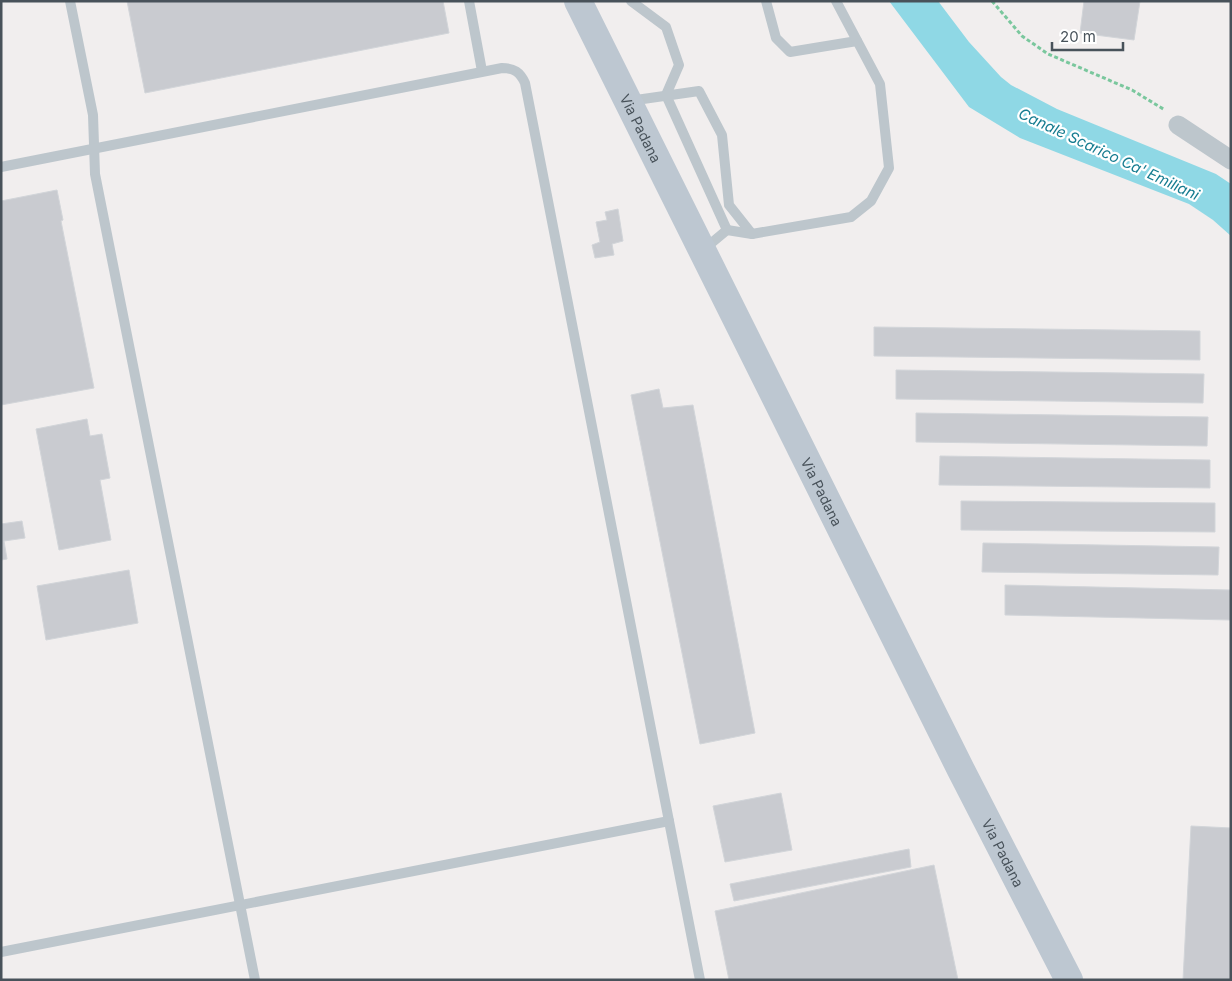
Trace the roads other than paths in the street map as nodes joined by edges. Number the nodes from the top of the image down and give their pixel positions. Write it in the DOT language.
graph roads {
  1 [pos="70,1"];
  2 [pos="469,1"];
  3 [pos="578,1"];
  4 [pos="631,1"];
  5 [pos="766,1"];
  6 [pos="836,1"];
  7 [pos="857,41"];
  8 [pos="482,71"];
  9 [pos="666,95"];
  10 [pos="628,101"];
  11 [pos="1178,125"];
  12 [pos="94,149"];
  13 [pos="1231,160"];
  14 [pos="1,167"];
  15 [pos="727,230"];
  16 [pos="752,234"];
  17 [pos="702,251"];
  18 [pos="669,821"];
  19 [pos="240,905"];
  20 [pos="1,952"];
  21 [pos="255,980"];
  22 [pos="700,980"];
  23 [pos="1068,980"];
  1 -- 12 [label="lane"];
  2 -- 8 [label="lane"];
  3 -- 10 [label="main road, Via Padana"];
  4 -- 9 [label="lane"];
  5 -- 7 [label="lane"];
  6 -- 7 [label="lane"];
  7 -- 16 [label="lane"];
  8 -- 12 [label="lane"];
  8 -- 18 [label="lane"];
  9 -- 10 [label="lane"];
  9 -- 15 [label="lane"];
  9 -- 16 [label="lane"];
  10 -- 17 [label="main road, Via Padana"];
  11 -- 13 [label="street"];
  12 -- 14 [label="lane"];
  12 -- 19 [label="lane"];
  15 -- 16 [label="lane"];
  15 -- 17 [label="lane"];
  17 -- 23 [label="main road, Via Padana"];
  18 -- 19 [label="lane"];
  18 -- 22 [label="lane"];
  19 -- 20 [label="lane"];
  19 -- 21 [label="lane"];
}
